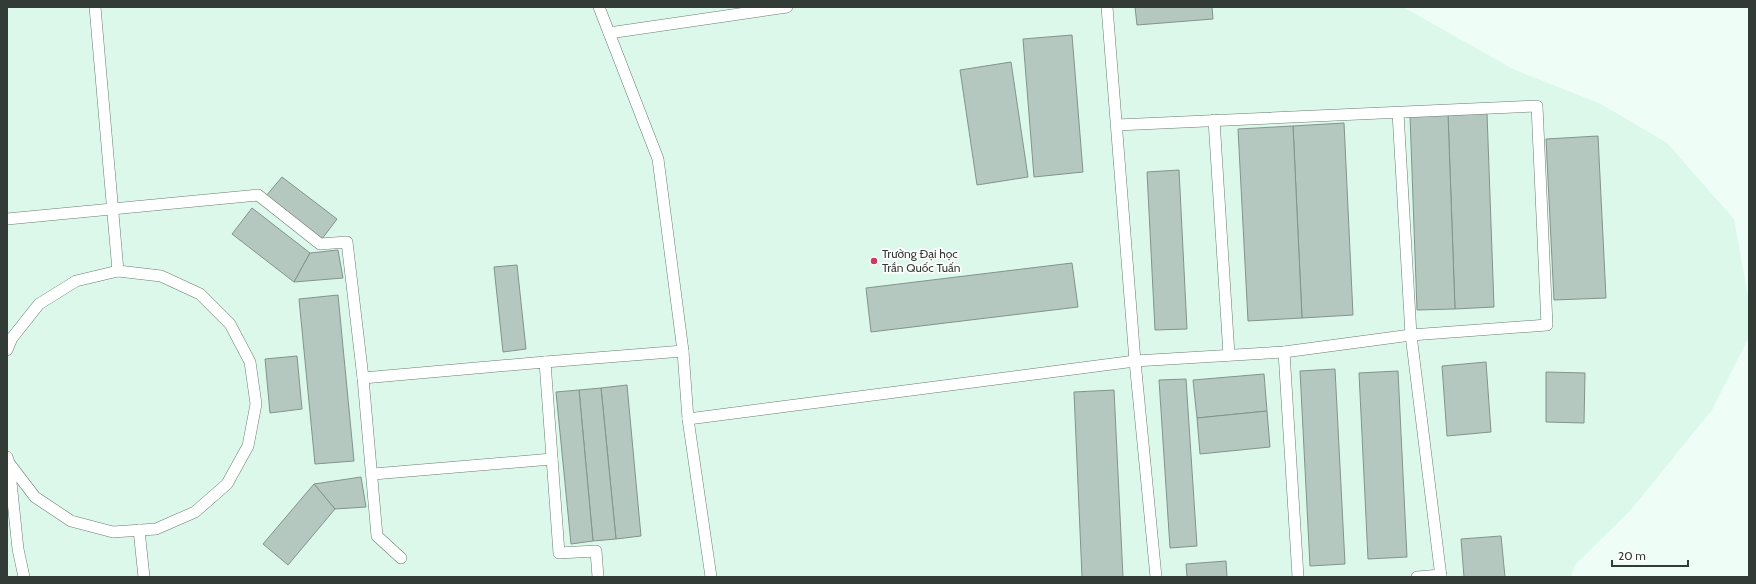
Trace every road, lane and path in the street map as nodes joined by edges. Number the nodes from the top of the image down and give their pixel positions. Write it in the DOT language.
graph roads {
  1 [pos="95,7"];
  2 [pos="599,7"];
  3 [pos="787,7"];
  4 [pos="1107,7"];
  5 [pos="609,33"];
  6 [pos="1398,113"];
  7 [pos="1214,120"];
  8 [pos="1117,125"];
  9 [pos="113,210"];
  10 [pos="7,219"];
  11 [pos="118,271"];
  12 [pos="1411,335"];
  13 [pos="7,350"];
  14 [pos="683,351"];
  15 [pos="1284,352"];
  16 [pos="1229,355"];
  17 [pos="1135,361"];
  18 [pos="545,362"];
  19 [pos="363,378"];
  20 [pos="688,419"];
  21 [pos="552,459"];
  22 [pos="8,460"];
  23 [pos="373,474"];
  24 [pos="139,530"];
  25 [pos="401,558"];
  26 [pos="1441,576"];
  27 [pos="24,577"];
  28 [pos="144,577"];
  29 [pos="598,577"];
  30 [pos="711,577"];
  31 [pos="1156,577"];
  32 [pos="1298,577"];
  33 [pos="1417,577"];
  1 -- 9 [label="lane"];
  2 -- 5 [label="lane"];
  3 -- 5 [label="lane"];
  4 -- 8 [label="lane"];
  5 -- 14 [label="lane"];
  6 -- 7 [label="lane"];
  6 -- 12 [label="lane"];
  6 -- 12 [label="lane"];
  7 -- 8 [label="lane"];
  7 -- 16 [label="lane"];
  8 -- 17 [label="lane"];
  9 -- 10 [label="lane"];
  9 -- 11 [label="lane"];
  9 -- 19 [label="lane"];
  11 -- 13 [label="lane"];
  11 -- 24 [label="lane"];
  12 -- 15 [label="lane"];
  12 -- 26 [label="lane"];
  14 -- 18 [label="lane"];
  14 -- 20 [label="lane"];
  15 -- 16 [label="lane"];
  15 -- 32 [label="lane"];
  16 -- 17 [label="lane"];
  17 -- 20 [label="lane"];
  17 -- 31 [label="lane"];
  18 -- 19 [label="lane"];
  18 -- 21 [label="lane"];
  19 -- 23 [label="lane"];
  20 -- 30 [label="lane"];
  21 -- 23 [label="lane"];
  21 -- 29 [label="lane"];
  22 -- 24 [label="lane"];
  22 -- 27 [label="lane"];
  23 -- 25 [label="lane"];
  24 -- 28 [label="lane"];
  26 -- 33 [label="lane"];
}
